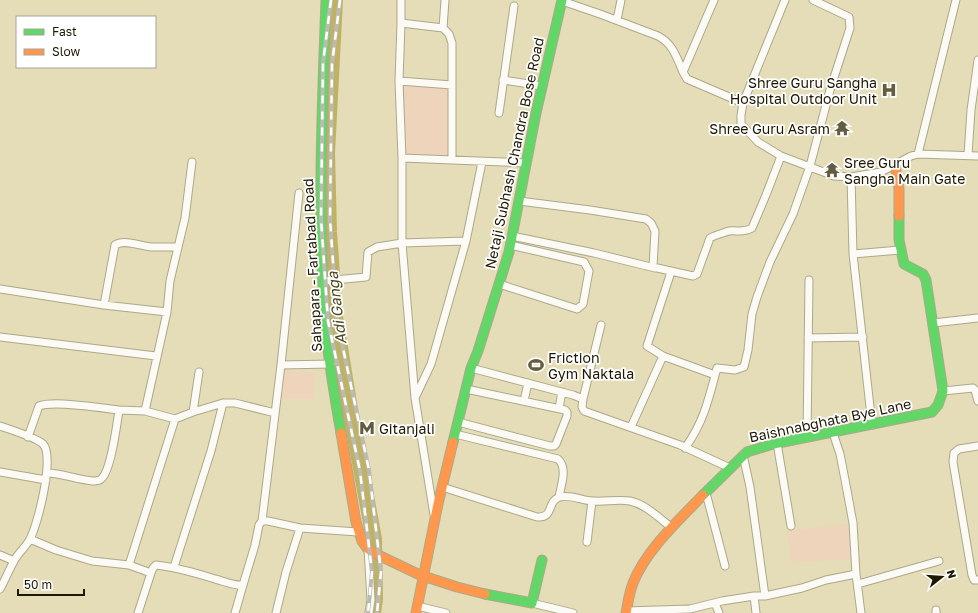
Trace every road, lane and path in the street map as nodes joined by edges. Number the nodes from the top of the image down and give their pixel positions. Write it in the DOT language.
graph roads {
  1 [pos="326,0"];
  2 [pos="401,0"];
  3 [pos="445,0"];
  4 [pos="621,0"];
  5 [pos="706,0"];
  6 [pos="785,0"];
  7 [pos="813,0"];
  8 [pos="956,0"];
  9 [pos="562,1"];
  10 [pos="714,1"];
  11 [pos="514,6"];
  12 [pos="617,20"];
  13 [pos="401,23"];
  14 [pos="443,28"];
  15 [pos="978,60"];
  16 [pos="683,72"];
  17 [pos="504,80"];
  18 [pos="400,81"];
  19 [pos="452,85"];
  20 [pos="542,86"];
  21 [pos="743,103"];
  22 [pos="499,113"];
  23 [pos="918,154"];
  24 [pos="968,155"];
  25 [pos="781,156"];
  26 [pos="978,156"];
  27 [pos="402,158"];
  28 [pos="452,160"];
  29 [pos="192,162"];
  30 [pos="482,162"];
  31 [pos="526,163"];
  32 [pos="895,165"];
  33 [pos="810,166"];
  34 [pos="851,177"];
  35 [pos="299,193"];
  36 [pos="518,201"];
  37 [pos="466,241"];
  38 [pos="511,241"];
  39 [pos="402,243"];
  40 [pos="178,247"];
  41 [pos="900,250"];
  42 [pos="853,254"];
  43 [pos="655,268"];
  44 [pos="671,272"];
  45 [pos="329,280"];
  46 [pos="809,280"];
  47 [pos="499,284"];
  48 [pos="0,289"];
  49 [pos="104,305"];
  50 [pos="167,312"];
  51 [pos="978,318"];
  52 [pos="933,322"];
  53 [pos="601,326"];
  54 [pos="0,337"];
  55 [pos="863,337"];
  56 [pos="808,338"];
  57 [pos="156,356"];
  58 [pos="663,356"];
  59 [pos="281,364"];
  60 [pos="331,364"];
  61 [pos="471,368"];
  62 [pos="199,372"];
  63 [pos="715,375"];
  64 [pos="528,383"];
  65 [pos="466,389"];
  66 [pos="943,391"];
  67 [pos="562,392"];
  68 [pos="415,398"];
  69 [pos="583,399"];
  70 [pos="524,401"];
  71 [pos="978,401"];
  72 [pos="222,403"];
  73 [pos="559,408"];
  74 [pos="119,410"];
  75 [pos="146,411"];
  76 [pos="193,412"];
  77 [pos="275,414"];
  78 [pos="175,419"];
  79 [pos="458,422"];
  80 [pos="872,425"];
  81 [pos="0,426"];
  82 [pos="631,427"];
  83 [pos="833,432"];
  84 [pos="455,434"];
  85 [pos="28,437"];
  86 [pos="807,438"];
  87 [pos="777,443"];
  88 [pos="978,446"];
  89 [pos="686,448"];
  90 [pos="743,455"];
  91 [pos="730,468"];
  92 [pos="0,472"];
  93 [pos="46,476"];
  94 [pos="442,487"];
  95 [pos="706,493"];
  96 [pos="560,497"];
  97 [pos="592,502"];
  98 [pos="262,521"];
  99 [pos="434,521"];
  100 [pos="791,526"];
  101 [pos="671,527"];
  102 [pos="300,528"];
  103 [pos="358,532"];
  104 [pos="30,539"];
  105 [pos="587,542"];
  106 [pos="369,549"];
  107 [pos="0,555"];
  108 [pos="542,560"];
  109 [pos="14,561"];
  110 [pos="939,562"];
  111 [pos="129,565"];
  112 [pos="725,566"];
  113 [pos="174,567"];
  114 [pos="151,573"];
  115 [pos="856,574"];
  116 [pos="424,577"];
  117 [pos="978,580"];
  118 [pos="243,584"];
  119 [pos="858,584"];
  120 [pos="0,589"];
  121 [pos="754,596"];
  122 [pos="765,596"];
  123 [pos="532,603"];
  124 [pos="715,603"];
  125 [pos="416,610"];
  126 [pos="678,611"];
  127 [pos="626,612"];
  128 [pos="138,613"];
  129 [pos="235,613"];
  130 [pos="276,613"];
  131 [pos="368,613"];
  132 [pos="446,613"];
  133 [pos="573,613"];
  134 [pos="719,613"];
  135 [pos="756,613"];
  136 [pos="861,613"];
  1 -- 45 [label="street, Sahapara - Fartabad Road"];
  2 -- 13 [label="street"];
  3 -- 14 [label="street"];
  4 -- 12 [label="street"];
  5 -- 10 [label="street"];
  6 -- 21 [label="street"];
  7 -- 33 [label="street"];
  8 -- 23 [label="street"];
  9 -- 12 [label="street"];
  9 -- 20 [label="street, Netaji Subhash Chandra Bose Road"];
  10 -- 16 [label="street"];
  11 -- 17 [label="street"];
  12 -- 16 [label="street"];
  13 -- 14 [label="street"];
  13 -- 18 [label="street"];
  14 -- 19 [label="street"];
  15 -- 24 [label="street"];
  16 -- 21 [label="street"];
  17 -- 20 [label="street"];
  17 -- 22 [label="street"];
  18 -- 19 [label="street"];
  18 -- 27 [label="street"];
  19 -- 28 [label="street"];
  20 -- 31 [label="street, Netaji Subhash Chandra Bose Road"];
  21 -- 25 [label="street"];
  23 -- 24 [label="street"];
  23 -- 32 [label="street"];
  24 -- 26 [label="street"];
  25 -- 33 [label="street"];
  25 -- 44 [label="street"];
  27 -- 28 [label="street"];
  27 -- 39 [label="street"];
  28 -- 30 [label="street"];
  29 -- 40 [label="street"];
  30 -- 31 [label="street"];
  30 -- 37 [label="street"];
  31 -- 36 [label="street, Netaji Subhash Chandra Bose Road"];
  32 -- 34 [label="street"];
  32 -- 41 [label="street"];
  33 -- 34 [label="street"];
  33 -- 63 [label="street"];
  34 -- 42 [label="street"];
  35 -- 59 [label="street"];
  36 -- 38 [label="street, Netaji Subhash Chandra Bose Road"];
  36 -- 43 [label="street"];
  37 -- 39 [label="street"];
  37 -- 68 [label="street"];
  38 -- 43 [label="street"];
  38 -- 47 [label="street, Netaji Subhash Chandra Bose Road"];
  38 -- 47 [label="street"];
  39 -- 45 [label="street"];
  39 -- 68 [label="street"];
  40 -- 49 [label="street"];
  40 -- 50 [label="street"];
  41 -- 42 [label="street"];
  41 -- 52 [label="street"];
  42 -- 55 [label="street"];
  43 -- 44 [label="street"];
  44 -- 58 [label="street"];
  45 -- 60 [label="street, Sahapara - Fartabad Road"];
  46 -- 56 [label="street"];
  47 -- 61 [label="street, Netaji Subhash Chandra Bose Road"];
  48 -- 49 [label="street"];
  49 -- 50 [label="street"];
  50 -- 57 [label="street"];
  51 -- 52 [label="street"];
  52 -- 66 [label="street"];
  53 -- 69 [label="street"];
  54 -- 57 [label="street"];
  55 -- 56 [label="street"];
  55 -- 80 [label="street"];
  56 -- 86 [label="street"];
  57 -- 75 [label="street"];
  58 -- 63 [label="street"];
  58 -- 82 [label="street"];
  59 -- 60 [label="street"];
  59 -- 77 [label="street"];
  60 -- 103 [label="street, Sahapara - Fartabad Road"];
  61 -- 64 [label="street"];
  61 -- 65 [label="street, Netaji Subhash Chandra Bose Road"];
  62 -- 76 [label="street"];
  63 -- 89 [label="street"];
  64 -- 67 [label="street"];
  64 -- 70 [label="street"];
  65 -- 70 [label="street"];
  65 -- 79 [label="street, Netaji Subhash Chandra Bose Road"];
  66 -- 71 [label="street"];
  66 -- 80 [label="street, Baishnabghata Bye Lane"];
  67 -- 69 [label="street"];
  67 -- 73 [label="street"];
  68 -- 99 [label="street"];
  69 -- 82 [label="street"];
  70 -- 73 [label="street"];
  72 -- 76 [label="street"];
  72 -- 77 [label="street"];
  72 -- 113 [label="street"];
  73 -- 79 [label="street"];
  74 -- 75 [label="street"];
  74 -- 85 [label="street"];
  74 -- 93 [label="street"];
  75 -- 78 [label="street"];
  76 -- 78 [label="street"];
  77 -- 98 [label="street"];
  78 -- 111 [label="street"];
  79 -- 84 [label="street, Netaji Subhash Chandra Bose Road"];
  80 -- 83 [label="street, Baishnabghata Bye Lane"];
  81 -- 85 [label="street"];
  82 -- 89 [label="street"];
  83 -- 86 [label="street, Baishnabghata Bye Lane"];
  83 -- 115 [label="street"];
  84 -- 94 [label="street, Netaji Subhash Chandra Bose Road"];
  84 -- 96 [label="street"];
  85 -- 93 [label="street"];
  86 -- 87 [label="street, Baishnabghata Bye Lane"];
  87 -- 90 [label="street, Baishnabghata Bye Lane"];
  87 -- 100 [label="street"];
  88 -- 117 [label="street"];
  89 -- 91 [label="street"];
  90 -- 91 [label="street, Baishnabghata Bye Lane"];
  90 -- 122 [label="street"];
  91 -- 95 [label="street, Baishnabghata Bye Lane"];
  92 -- 93 [label="street"];
  93 -- 104 [label="street"];
  94 -- 96 [label="street"];
  94 -- 99 [label="street, Netaji Subhash Chandra Bose Road"];
  95 -- 101 [label="street, Baishnabghata Bye Lane"];
  95 -- 112 [label="street"];
  96 -- 97 [label="street"];
  97 -- 101 [label="street"];
  97 -- 105 [label="street"];
  98 -- 102 [label="street"];
  98 -- 118 [label="street"];
  99 -- 116 [label="street, Netaji Subhash Chandra Bose Road"];
  101 -- 127 [label="street, Baishnabghata Bye Lane"];
  102 -- 103 [label="street"];
  102 -- 130 [label="street"];
  103 -- 106 [label="street, Sahapara - Fartabad Road"];
  104 -- 109 [label="street"];
  104 -- 111 [label="street"];
  106 -- 116 [label="street"];
  106 -- 131 [label="street, Sahapara - Fartabad Road"];
  107 -- 109 [label="street"];
  108 -- 123 [label="street"];
  109 -- 120 [label="street"];
  110 -- 119 [label="street"];
  111 -- 114 [label="street"];
  113 -- 114 [label="street"];
  113 -- 118 [label="street"];
  114 -- 128 [label="street"];
  115 -- 119 [label="street"];
  115 -- 122 [label="street"];
  116 -- 123 [label="street"];
  116 -- 125 [label="street, Netaji Subhash Chandra Bose Road"];
  118 -- 129 [label="street"];
  119 -- 136 [label="street"];
  121 -- 122 [label="street"];
  121 -- 124 [label="street"];
  121 -- 135 [label="street"];
  123 -- 133 [label="street"];
  124 -- 126 [label="street"];
  124 -- 134 [label="street"];
  125 -- 132 [label="street"];
  126 -- 127 [label="street"];
}
